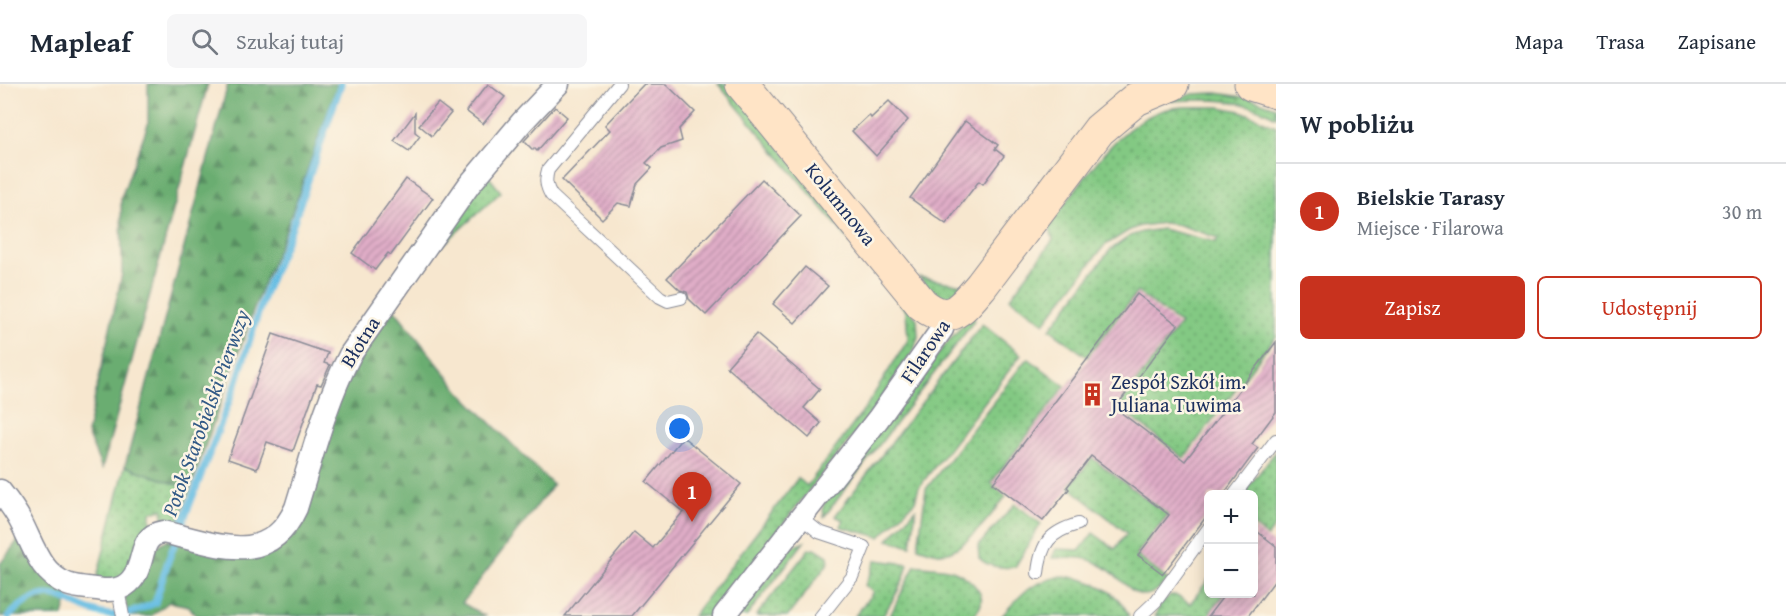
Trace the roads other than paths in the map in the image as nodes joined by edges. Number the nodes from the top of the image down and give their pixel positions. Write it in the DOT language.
graph roads {
  1 [pos="558,84"];
  2 [pos="619,84"];
  3 [pos="742,84"];
  4 [pos="1172,84"];
  5 [pos="1251,84"];
  6 [pos="1276,92"];
  7 [pos="681,298"];
  8 [pos="946,315"];
  9 [pos="1276,440"];
  10 [pos="1239,490"];
  11 [pos="0,491"];
  12 [pos="800,517"];
  13 [pos="1078,524"];
  14 [pos="1204,536"];
  15 [pos="1038,573"];
  16 [pos="119,596"];
  17 [pos="123,616"];
  18 [pos="724,616"];
  19 [pos="821,616"];
  20 [pos="1140,616"];
  1 -- 16 [label="street, Błotna"];
  2 -- 7 [label="lane"];
  3 -- 8 [label="street, Kolumnowa"];
  4 -- 8 [label="street, Filarowa"];
  5 -- 6 [label="street"];
  8 -- 12 [label="street, Filarowa"];
  9 -- 10 [label="lane"];
  11 -- 16 [label="street"];
  12 -- 18 [label="street, Filarowa"];
  12 -- 19 [label="lane"];
  13 -- 15 [label="lane"];
  14 -- 20 [label="lane"];
  16 -- 17 [label="lane"];
}
